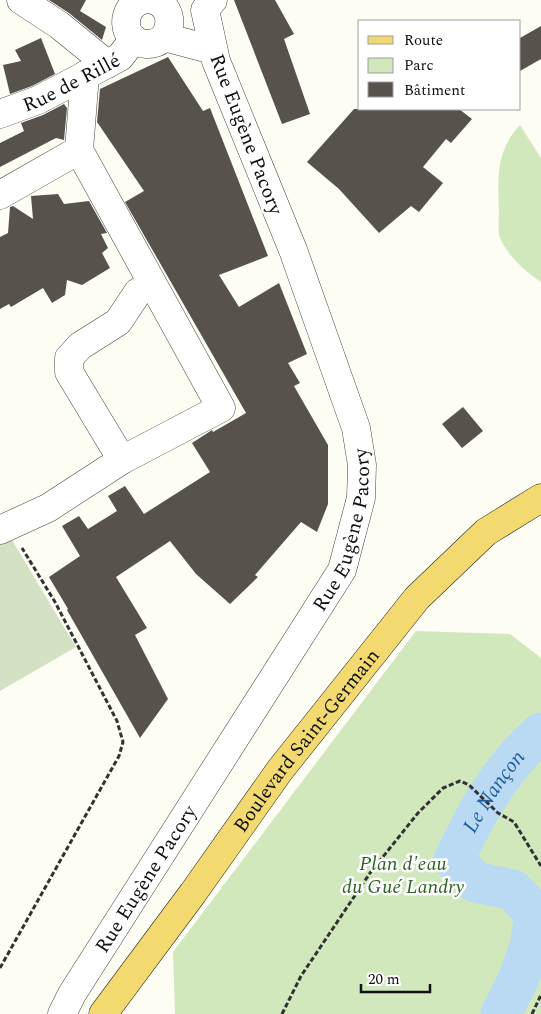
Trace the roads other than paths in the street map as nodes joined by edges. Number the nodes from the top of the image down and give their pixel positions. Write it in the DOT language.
graph roads {
  1 [pos="21,0"];
  2 [pos="154,3"];
  3 [pos="209,5"];
  4 [pos="164,37"];
  5 [pos="134,40"];
  6 [pos="214,50"];
  7 [pos="96,69"];
  8 [pos="0,114"];
  9 [pos="79,150"];
  10 [pos="0,194"];
  11 [pos="152,285"];
  12 [pos="122,460"];
  13 [pos="541,498"];
  14 [pos="4,528"];
  15 [pos="62,1014"];
  16 [pos="103,1014"];
  1 -- 7 [label="street"];
  2 -- 3 [label="street"];
  2 -- 4 [label="street"];
  2 -- 5 [label="street"];
  3 -- 6 [label="street, Rue Eugène Pacory"];
  4 -- 5 [label="street"];
  4 -- 6 [label="street"];
  5 -- 7 [label="street, Rue de Rillé"];
  6 -- 15 [label="street, Rue Eugène Pacory"];
  7 -- 8 [label="street, Rue de Rillé"];
  7 -- 9 [label="street"];
  9 -- 10 [label="street"];
  9 -- 11 [label="street"];
  11 -- 12 [label="street"];
  11 -- 12 [label="street"];
  12 -- 14 [label="street"];
  13 -- 16 [label="main road, Boulevard Saint-Germain"];
}
